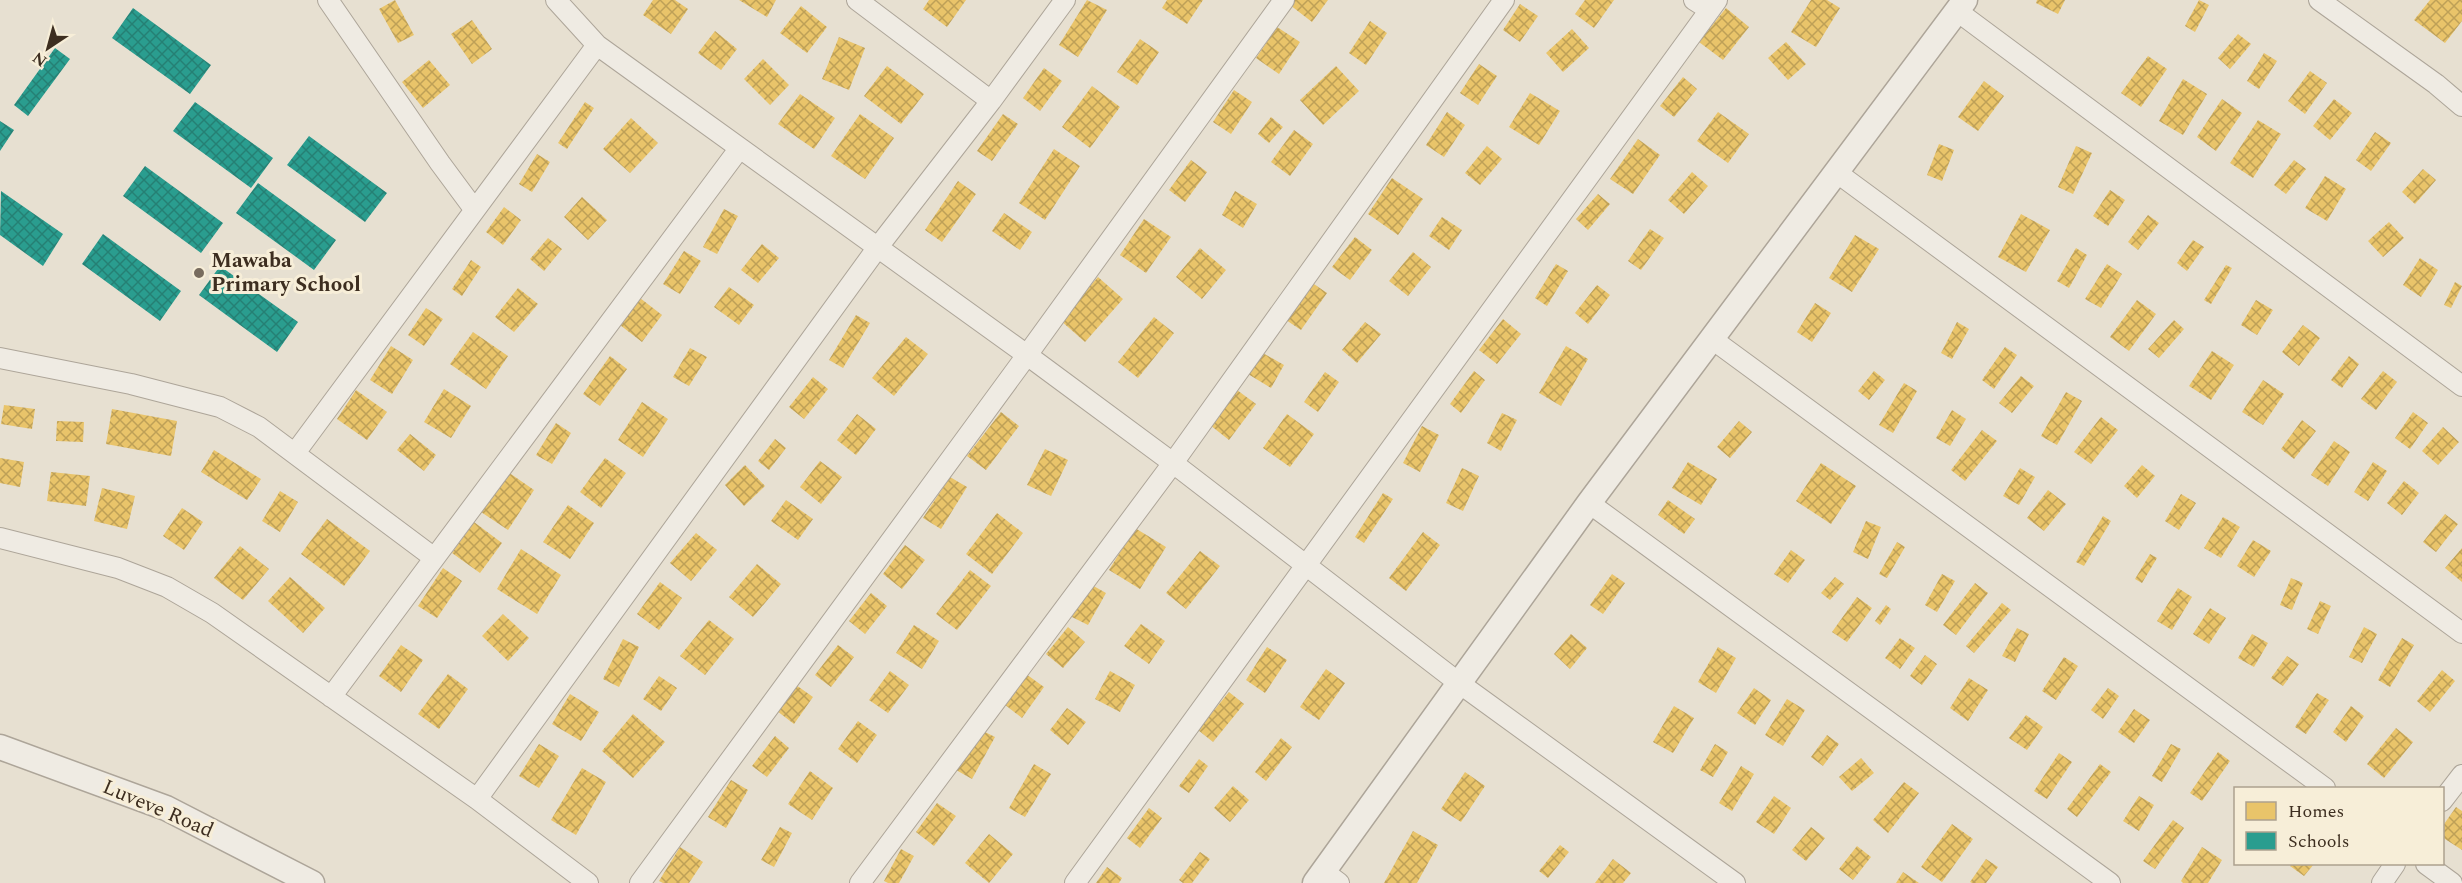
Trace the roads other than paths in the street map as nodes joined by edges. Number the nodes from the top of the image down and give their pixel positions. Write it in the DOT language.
graph roads {
  1 [pos="328,0"];
  2 [pos="556,0"];
  3 [pos="857,0"];
  4 [pos="1065,0"];
  5 [pos="1284,0"];
  6 [pos="1504,0"];
  7 [pos="2319,0"];
  8 [pos="1707,3"];
  9 [pos="1961,6"];
  10 [pos="597,45"];
  11 [pos="991,101"];
  12 [pos="2462,106"];
  13 [pos="739,148"];
  14 [pos="1836,172"];
  15 [pos="474,209"];
  16 [pos="878,247"];
  17 [pos="1712,339"];
  18 [pos="1028,355"];
  19 [pos="0,358"];
  20 [pos="2462,386"];
  21 [pos="295,453"];
  22 [pos="1173,463"];
  23 [pos="1589,502"];
  24 [pos="0,538"];
  25 [pos="433,557"];
  26 [pos="1306,567"];
  27 [pos="2462,633"];
  28 [pos="1459,682"];
  29 [pos="331,697"];
  30 [pos="0,747"];
  31 [pos="2462,775"];
  32 [pos="2322,787"];
  33 [pos="2444,798"];
  34 [pos="477,799"];
  35 [pos="2394,865"];
  36 [pos="2428,865"];
  37 [pos="1325,879"];
  38 [pos="312,883"];
  39 [pos="588,883"];
  40 [pos="639,883"];
  41 [pos="860,883"];
  42 [pos="1075,883"];
  43 [pos="1735,883"];
  44 [pos="2110,883"];
  45 [pos="2382,883"];
  46 [pos="2452,883"];
  1 -- 15 [label="street"];
  2 -- 10 [label="street"];
  3 -- 11 [label="street"];
  4 -- 11 [label="street"];
  5 -- 18 [label="street"];
  6 -- 22 [label="street"];
  7 -- 12 [label="street"];
  8 -- 26 [label="street"];
  9 -- 14 [label="street"];
  9 -- 20 [label="street"];
  10 -- 13 [label="street"];
  10 -- 15 [label="street"];
  11 -- 16 [label="street"];
  13 -- 16 [label="street"];
  13 -- 25 [label="street"];
  14 -- 17 [label="street"];
  14 -- 27 [label="street"];
  15 -- 21 [label="street"];
  16 -- 18 [label="street"];
  16 -- 34 [label="street"];
  17 -- 23 [label="street"];
  17 -- 32 [label="street"];
  18 -- 22 [label="street"];
  18 -- 40 [label="street"];
  19 -- 21 [label="street"];
  21 -- 25 [label="street"];
  22 -- 26 [label="street"];
  22 -- 41 [label="street"];
  23 -- 28 [label="street"];
  23 -- 44 [label="street"];
  24 -- 29 [label="street"];
  25 -- 29 [label="street"];
  26 -- 28 [label="street"];
  26 -- 42 [label="street"];
  28 -- 37 [label="street"];
  28 -- 43 [label="street"];
  29 -- 34 [label="street"];
  30 -- 38 [label="street, Luveve Road"];
  31 -- 33 [label="street"];
  34 -- 39 [label="street"];
  35 -- 45 [label="street"];
  36 -- 46 [label="street"];
}
